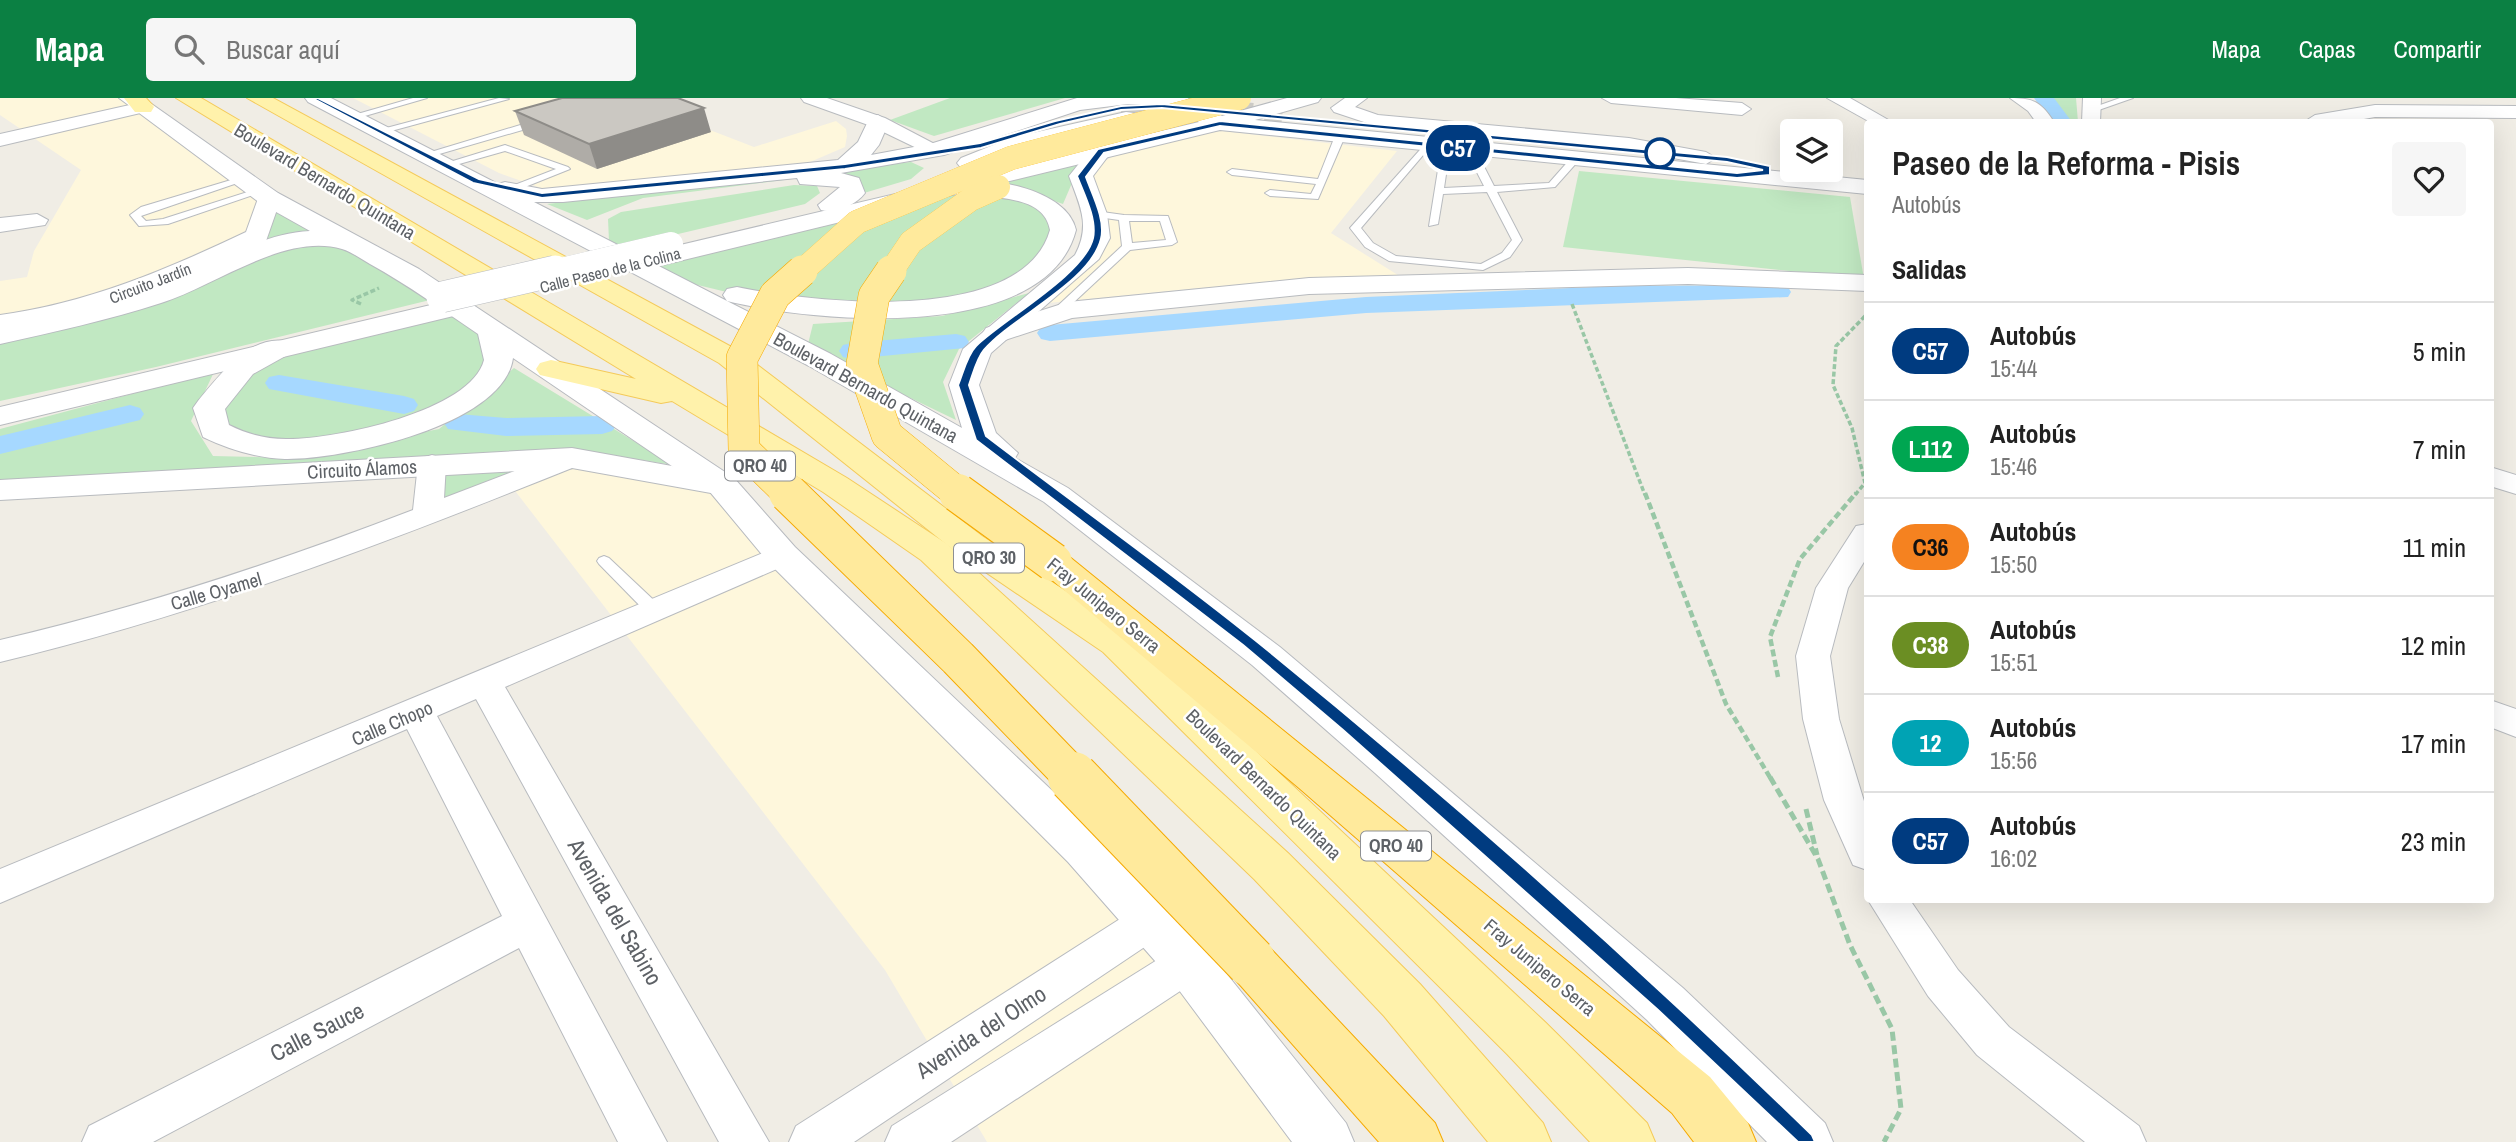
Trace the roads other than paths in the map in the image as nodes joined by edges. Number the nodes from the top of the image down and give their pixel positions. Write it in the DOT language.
graph roads {
  1 [pos="186,98"];
  2 [pos="257,98"];
  3 [pos="315,98"];
  4 [pos="423,98"];
  5 [pos="810,98"];
  6 [pos="1209,98"];
  7 [pos="1219,98"];
  8 [pos="1232,98"];
  9 [pos="1261,98"];
  10 [pos="1358,98"];
  11 [pos="1611,98"];
  12 [pos="1723,98"];
  13 [pos="1836,98"];
  14 [pos="2018,98"];
  15 [pos="2129,98"];
  16 [pos="505,99"];
  17 [pos="1305,100"];
  18 [pos="135,101"];
  19 [pos="1083,101"];
  20 [pos="1126,102"];
  21 [pos="1172,104"];
  22 [pos="1742,109"];
  23 [pos="2092,110"];
  24 [pos="1229,111"];
  25 [pos="2516,112"];
  26 [pos="351,117"];
  27 [pos="1282,118"];
  28 [pos="551,119"];
  29 [pos="1877,119"];
  30 [pos="2043,119"];
  31 [pos="2331,119"];
  32 [pos="1763,121"];
  33 [pos="878,122"];
  34 [pos="2494,123"];
  35 [pos="2516,124"];
  36 [pos="380,131"];
  37 [pos="1340,136"];
  38 [pos="0,139"];
  39 [pos="981,146"];
  40 [pos="1436,146"];
  41 [pos="1470,149"];
  42 [pos="936,150"];
  43 [pos="1101,151"];
  44 [pos="1706,158"];
  45 [pos="1574,159"];
  46 [pos="436,160"];
  47 [pos="845,166"];
  48 [pos="1780,166"];
  49 [pos="1736,168"];
  50 [pos="1843,170"];
  51 [pos="1232,172"];
  52 [pos="1864,173"];
  53 [pos="920,180"];
  54 [pos="476,181"];
  55 [pos="1322,183"];
  56 [pos="1864,186"];
  57 [pos="954,187"];
  58 [pos="258,189"];
  59 [pos="510,190"];
  60 [pos="1491,190"];
  61 [pos="1438,191"];
  62 [pos="1270,193"];
  63 [pos="830,205"];
  64 [pos="1095,214"];
  65 [pos="1124,218"];
  66 [pos="37,220"];
  67 [pos="1433,224"];
  68 [pos="0,225"];
  69 [pos="601,227"];
  70 [pos="353,245"];
  71 [pos="1127,247"];
  72 [pos="674,249"];
  73 [pos="652,274"];
  74 [pos="1864,283"];
  75 [pos="437,305"];
  76 [pos="1054,315"];
  77 [pos="0,324"];
  78 [pos="490,329"];
  79 [pos="996,334"];
  80 [pos="0,335"];
  81 [pos="279,348"];
  82 [pos="551,369"];
  83 [pos="0,401"];
  84 [pos="696,402"];
  85 [pos="0,416"];
  86 [pos="572,458"];
  87 [pos="432,464"];
  88 [pos="2494,477"];
  89 [pos="722,485"];
  90 [pos="2516,485"];
  91 [pos="0,490"];
  92 [pos="1056,495"];
  93 [pos="428,517"];
  94 [pos="1864,538"];
  95 [pos="782,555"];
  96 [pos="604,561"];
  97 [pos="654,610"];
  98 [pos="0,651"];
  99 [pos="485,683"];
  100 [pos="417,713"];
  101 [pos="2494,714"];
  102 [pos="2516,724"];
  103 [pos="1864,846"];
  104 [pos="0,887"];
  105 [pos="1890,903"];
  106 [pos="528,922"];
  107 [pos="1149,922"];
  108 [pos="1188,963"];
  109 [pos="1691,1094"];
  110 [pos="106,1142"];
  111 [pos="643,1142"];
  112 [pos="745,1142"];
  113 [pos="813,1142"];
  114 [pos="909,1142"];
  115 [pos="1325,1142"];
  116 [pos="1415,1142"];
  117 [pos="1523,1142"];
  118 [pos="1627,1142"];
  119 [pos="1728,1142"];
  120 [pos="1754,1142"];
  121 [pos="1805,1142"];
  122 [pos="2122,1142"];
  1 -- 84 [label="main road, Boulevard Bernardo Quintana / QRO 30"];
  2 -- 118 [label="main road, Boulevard Bernardo Quintana / QRO 30"];
  3 -- 26 [label="main road, Boulevard Bernardo Quintana"];
  4 -- 26 [label="lane"];
  5 -- 33 [label="street"];
  6 -- 21 [label="main road, Calle Paseo de la Colina"];
  7 -- 24 [label="main road"];
  8 -- 17 [label="main road"];
  9 -- 109 [label="highway, Fray Junipero Serra / QRO 40, bridge"];
  10 -- 44 [label="street"];
  11 -- 22 [label="street"];
  12 -- 22 [label="street"];
  13 -- 29 [label="street"];
  14 -- 30 [label="street"];
  15 -- 23 [label="lane"];
  16 -- 36 [label="lane"];
  17 -- 24 [label="main road, Calle Paseo de la Colina"];
  18 -- 38 [label="street"];
  18 -- 58 [label="main road, Boulevard Bernardo Quintana"];
  19 -- 20 [label="main road"];
  19 -- 42 [label="main road"];
  20 -- 21 [label="main road"];
  20 -- 39 [label="main road"];
  21 -- 53 [label="main road, Calle Paseo de la Colina"];
  21 -- 57 [label="main road"];
  22 -- 32 [label="street"];
  24 -- 37 [label="main road"];
  24 -- 43 [label="main road, Calle Paseo de la Colina"];
  24 -- 116 [label="highway, QRO 40, bridge"];
  25 -- 31 [label="main road"];
  26 -- 36 [label="main road, Boulevard Bernardo Quintana"];
  27 -- 44 [label="main road"];
  28 -- 46 [label="lane"];
  33 -- 42 [label="street"];
  33 -- 47 [label="main road"];
  34 -- 35 [label="main road"];
  36 -- 46 [label="main road, Boulevard Bernardo Quintana"];
  37 -- 40 [label="main road"];
  37 -- 55 [label="lane"];
  39 -- 42 [label="main road"];
  39 -- 53 [label="main road"];
  40 -- 41 [label="main road"];
  40 -- 60 [label="lane"];
  40 -- 61 [label="lane"];
  41 -- 45 [label="main road"];
  41 -- 60 [label="lane"];
  42 -- 47 [label="main road"];
  42 -- 53 [label="main road"];
  43 -- 57 [label="main road, Calle Paseo de la Colina"];
  43 -- 64 [label="main road"];
  44 -- 49 [label="main road"];
  45 -- 49 [label="main road"];
  45 -- 60 [label="lane"];
  46 -- 54 [label="main road, Boulevard Bernardo Quintana"];
  46 -- 59 [label="lane"];
  47 -- 59 [label="main road"];
  48 -- 49 [label="main road"];
  49 -- 56 [label="main road"];
  50 -- 52 [label="main road"];
  51 -- 55 [label="lane"];
  53 -- 63 [label="main road, Calle Paseo de la Colina"];
  54 -- 59 [label="main road"];
  54 -- 69 [label="main road, Boulevard Bernardo Quintana"];
  55 -- 62 [label="lane"];
  57 -- 72 [label="main road, Calle Paseo de la Colina"];
  57 -- 73 [label="main road"];
  58 -- 58 [label="lane"];
  58 -- 70 [label="main road, Boulevard Bernardo Quintana"];
  58 -- 77 [label="main road, Circuito Jardín"];
  60 -- 61 [label="lane"];
  61 -- 67 [label="lane"];
  63 -- 69 [label="main road"];
  63 -- 72 [label="main road, Calle Paseo de la Colina"];
  64 -- 65 [label="lane"];
  64 -- 79 [label="main road"];
  65 -- 71 [label="lane"];
  65 -- 71 [label="lane"];
  66 -- 68 [label="street"];
  69 -- 73 [label="main road, Boulevard Bernardo Quintana"];
  70 -- 78 [label="main road, Boulevard Bernardo Quintana"];
  70 -- 80 [label="main road"];
  71 -- 76 [label="lane"];
  72 -- 75 [label="main road, Calle Paseo de la Colina"];
  73 -- 92 [label="main road, Boulevard Bernardo Quintana"];
  74 -- 76 [label="main road"];
  75 -- 81 [label="main road, Calle Paseo de la Colina"];
  75 -- 83 [label="main road, Calle Paseo de la Colina"];
  76 -- 79 [label="main road"];
  78 -- 81 [label="main road"];
  78 -- 82 [label="main road, Boulevard Bernardo Quintana"];
  79 -- 92 [label="main road"];
  81 -- 85 [label="main road, Calle Paseo de la Colina"];
  82 -- 84 [label="main road"];
  82 -- 89 [label="main road, Boulevard Bernardo Quintana"];
  84 -- 117 [label="main road, Boulevard Bernardo Quintana / QRO 30"];
  86 -- 87 [label="main road, Circuito Álamos"];
  86 -- 89 [label="main road, Circuito Álamos"];
  86 -- 93 [label="street, Calle Oyamel"];
  87 -- 91 [label="main road, Circuito Álamos"];
  87 -- 93 [label="street"];
  88 -- 90 [label="street"];
  89 -- 95 [label="main road, Boulevard Bernardo Quintana"];
  92 -- 121 [label="main road, Boulevard Bernardo Quintana"];
  93 -- 98 [label="street, Calle Oyamel"];
  94 -- 103 [label="street"];
  95 -- 97 [label="street, Calle Chopo"];
  95 -- 107 [label="main road, Boulevard Bernardo Quintana"];
  96 -- 97 [label="lane"];
  97 -- 99 [label="street, Calle Chopo"];
  99 -- 100 [label="street, Calle Chopo"];
  99 -- 112 [label="street, Avenida del Sabino"];
  100 -- 104 [label="street, Calle Chopo"];
  100 -- 106 [label="street"];
  101 -- 102 [label="street"];
  105 -- 122 [label="street"];
  106 -- 110 [label="street, Calle Sauce"];
  106 -- 111 [label="street"];
  107 -- 108 [label="main road, Boulevard Bernardo Quintana"];
  107 -- 113 [label="street, Avenida del Olmo"];
  108 -- 114 [label="street"];
  108 -- 115 [label="main road, Boulevard Bernardo Quintana"];
  109 -- 119 [label="highway, Fray Junipero Serra / QRO 40"];
  109 -- 120 [label="highway"];
}
